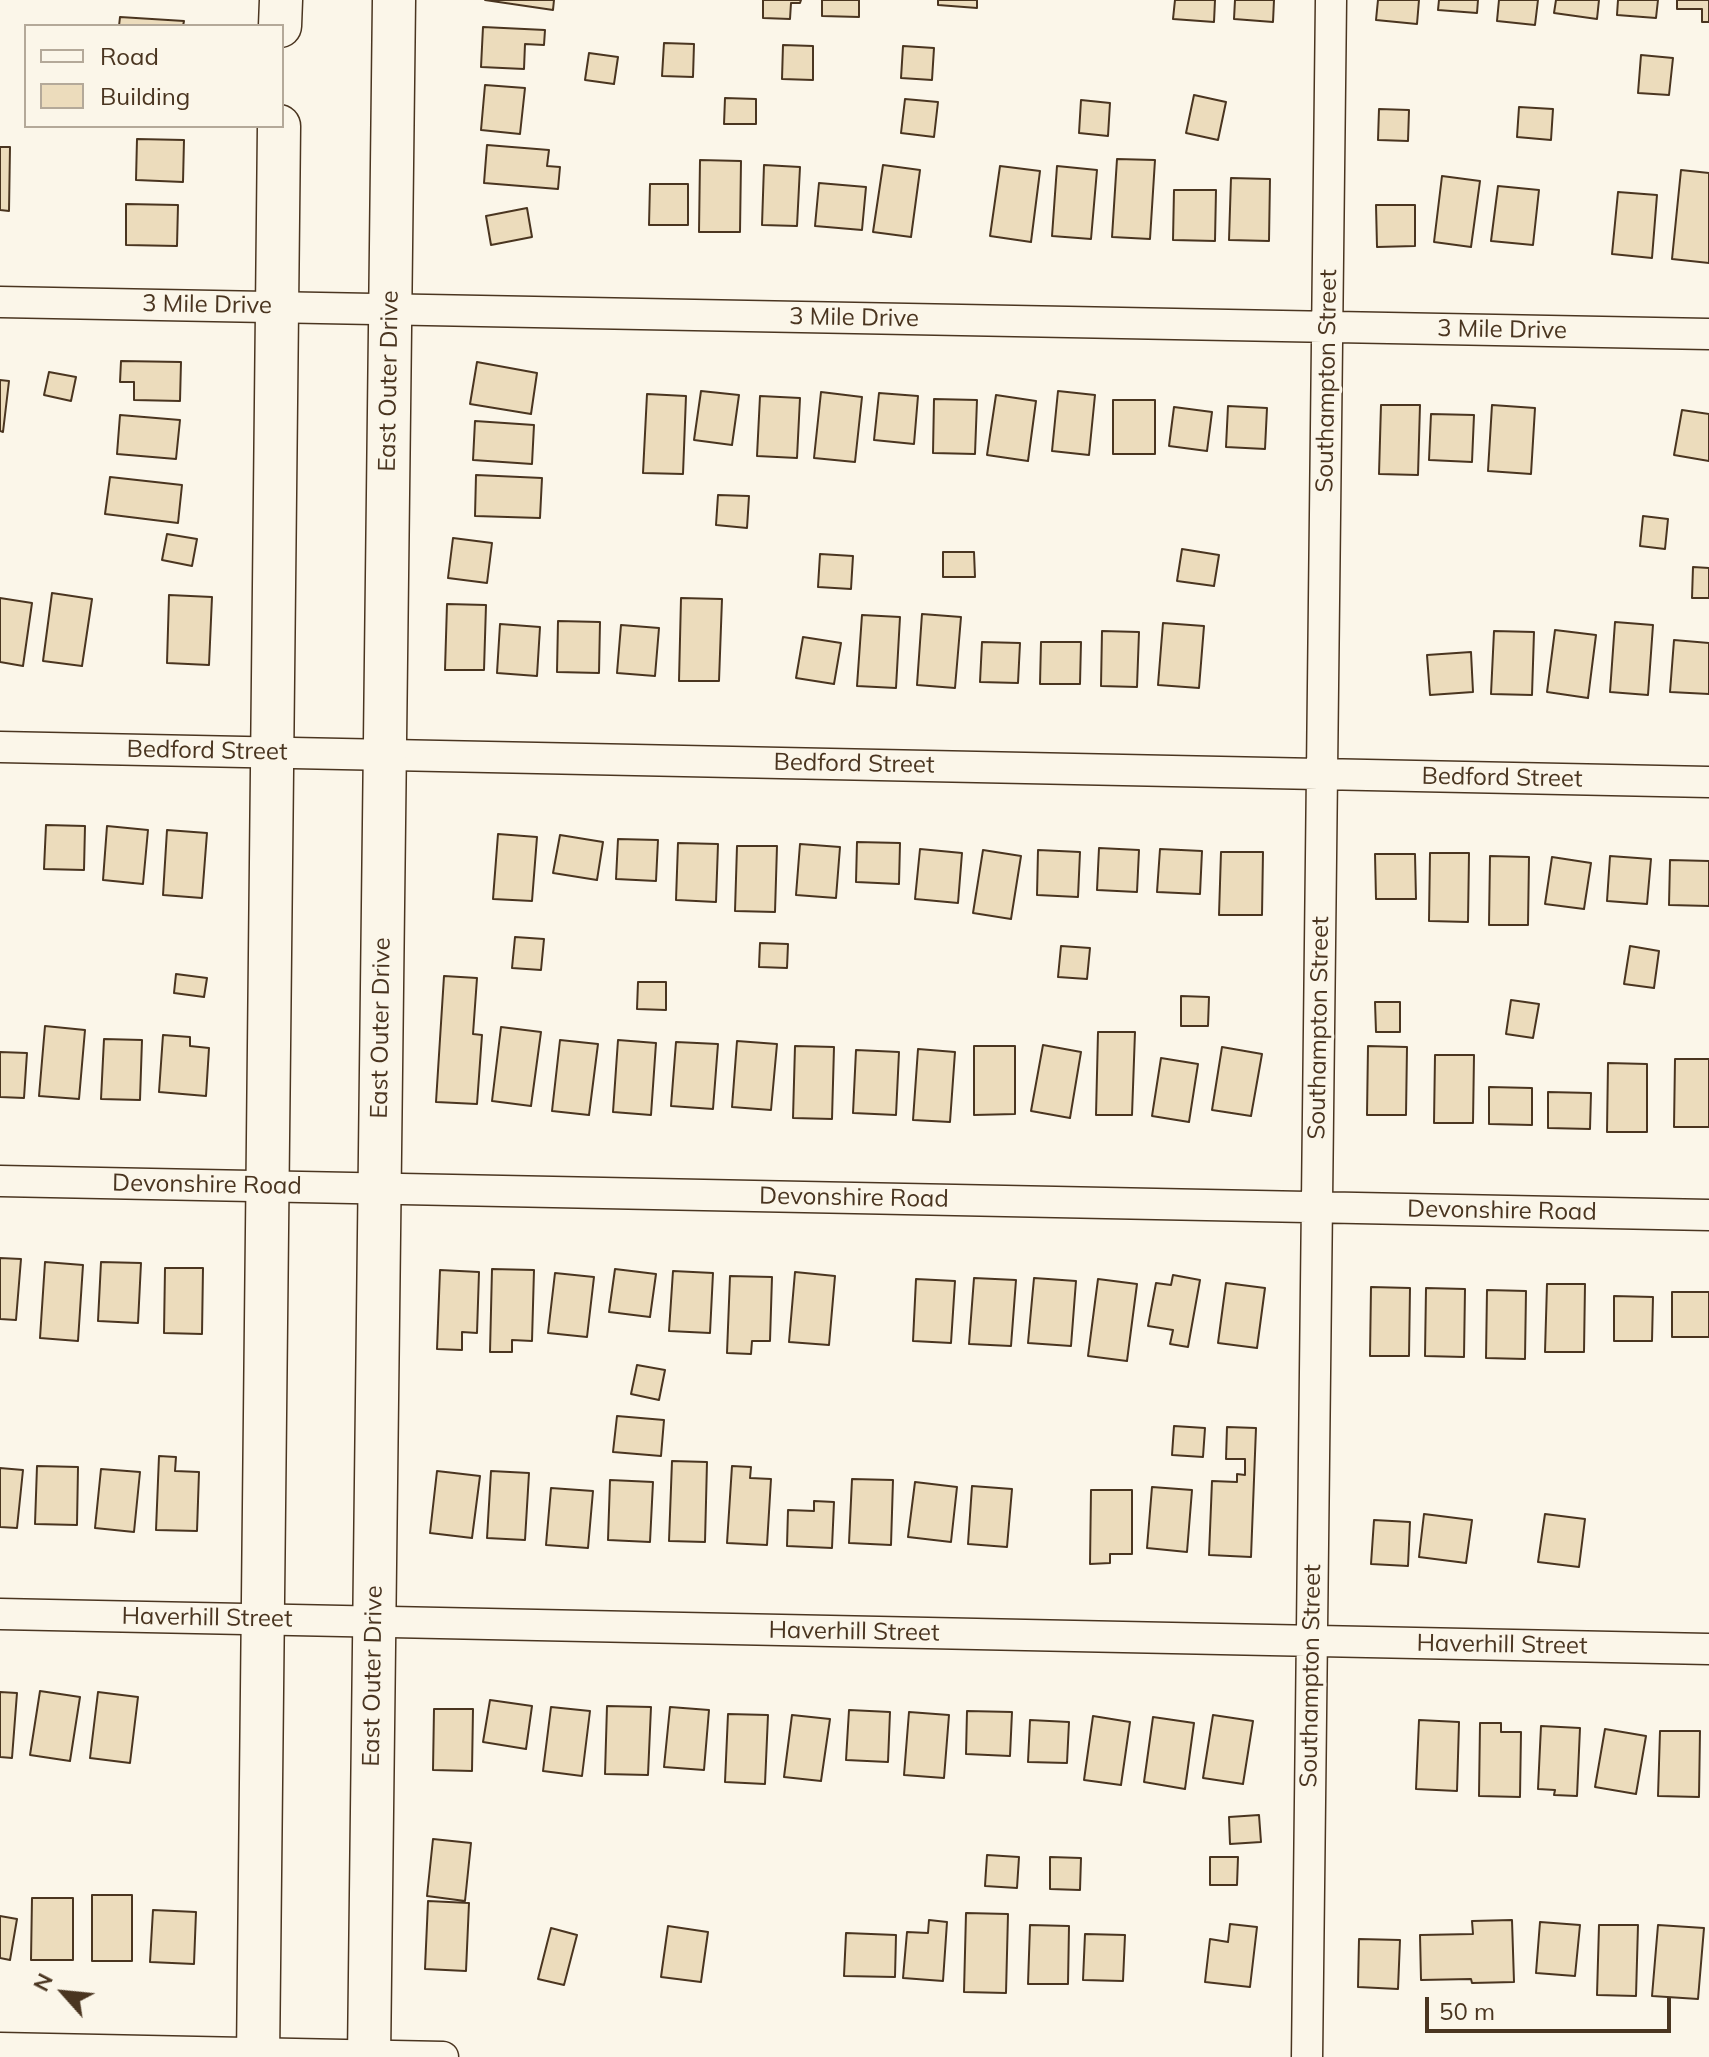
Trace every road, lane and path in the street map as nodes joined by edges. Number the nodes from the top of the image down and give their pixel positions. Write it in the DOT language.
graph roads {
  1 [pos="281,0"];
  2 [pos="394,0"];
  3 [pos="1331,0"];
  4 [pos="280,24"];
  5 [pos="279,128"];
  6 [pos="0,302"];
  7 [pos="277,307"];
  8 [pos="390,309"];
  9 [pos="1327,327"];
  10 [pos="1709,334"];
  11 [pos="0,747"];
  12 [pos="274,753"];
  13 [pos="384,755"];
  14 [pos="1322,774"];
  15 [pos="1709,782"];
  16 [pos="0,1181"];
  17 [pos="268,1186"];
  18 [pos="379,1189"];
  19 [pos="1316,1207"];
  20 [pos="1709,1215"];
  21 [pos="0,1614"];
  22 [pos="263,1619"];
  23 [pos="374,1622"];
  24 [pos="1312,1641"];
  25 [pos="1709,1649"];
  26 [pos="0,2048"];
  27 [pos="258,2055"];
  28 [pos="369,2056"];
  29 [pos="443,2057"];
  30 [pos="1307,2057"];
  1 -- 4 [label="street"];
  2 -- 8 [label="street, East Outer Drive"];
  3 -- 9 [label="street, Southampton Street"];
  5 -- 7 [label="street"];
  6 -- 7 [label="street, 3 Mile Drive"];
  7 -- 8 [label="street, 3 Mile Drive"];
  7 -- 12 [label="street"];
  8 -- 9 [label="street, 3 Mile Drive"];
  8 -- 13 [label="street, East Outer Drive"];
  9 -- 10 [label="street, 3 Mile Drive"];
  9 -- 14 [label="street, Southampton Street"];
  11 -- 12 [label="street, Bedford Street"];
  12 -- 13 [label="street, Bedford Street"];
  12 -- 17 [label="street"];
  13 -- 14 [label="street, Bedford Street"];
  13 -- 18 [label="street, East Outer Drive"];
  14 -- 15 [label="street, Bedford Street"];
  14 -- 19 [label="street, Southampton Street"];
  16 -- 17 [label="street, Devonshire Road"];
  17 -- 18 [label="street, Devonshire Road"];
  17 -- 22 [label="street"];
  18 -- 19 [label="street, Devonshire Road"];
  18 -- 23 [label="street, East Outer Drive"];
  19 -- 20 [label="street, Devonshire Road"];
  19 -- 24 [label="street, Southampton Street"];
  21 -- 22 [label="street, Haverhill Street"];
  22 -- 23 [label="street, Haverhill Street"];
  22 -- 27 [label="street"];
  23 -- 24 [label="street, Haverhill Street"];
  23 -- 28 [label="street, East Outer Drive"];
  24 -- 25 [label="street, Haverhill Street"];
  24 -- 30 [label="street, Southampton Street"];
  26 -- 27 [label="street"];
  27 -- 28 [label="street"];
  28 -- 29 [label="street"];
}
